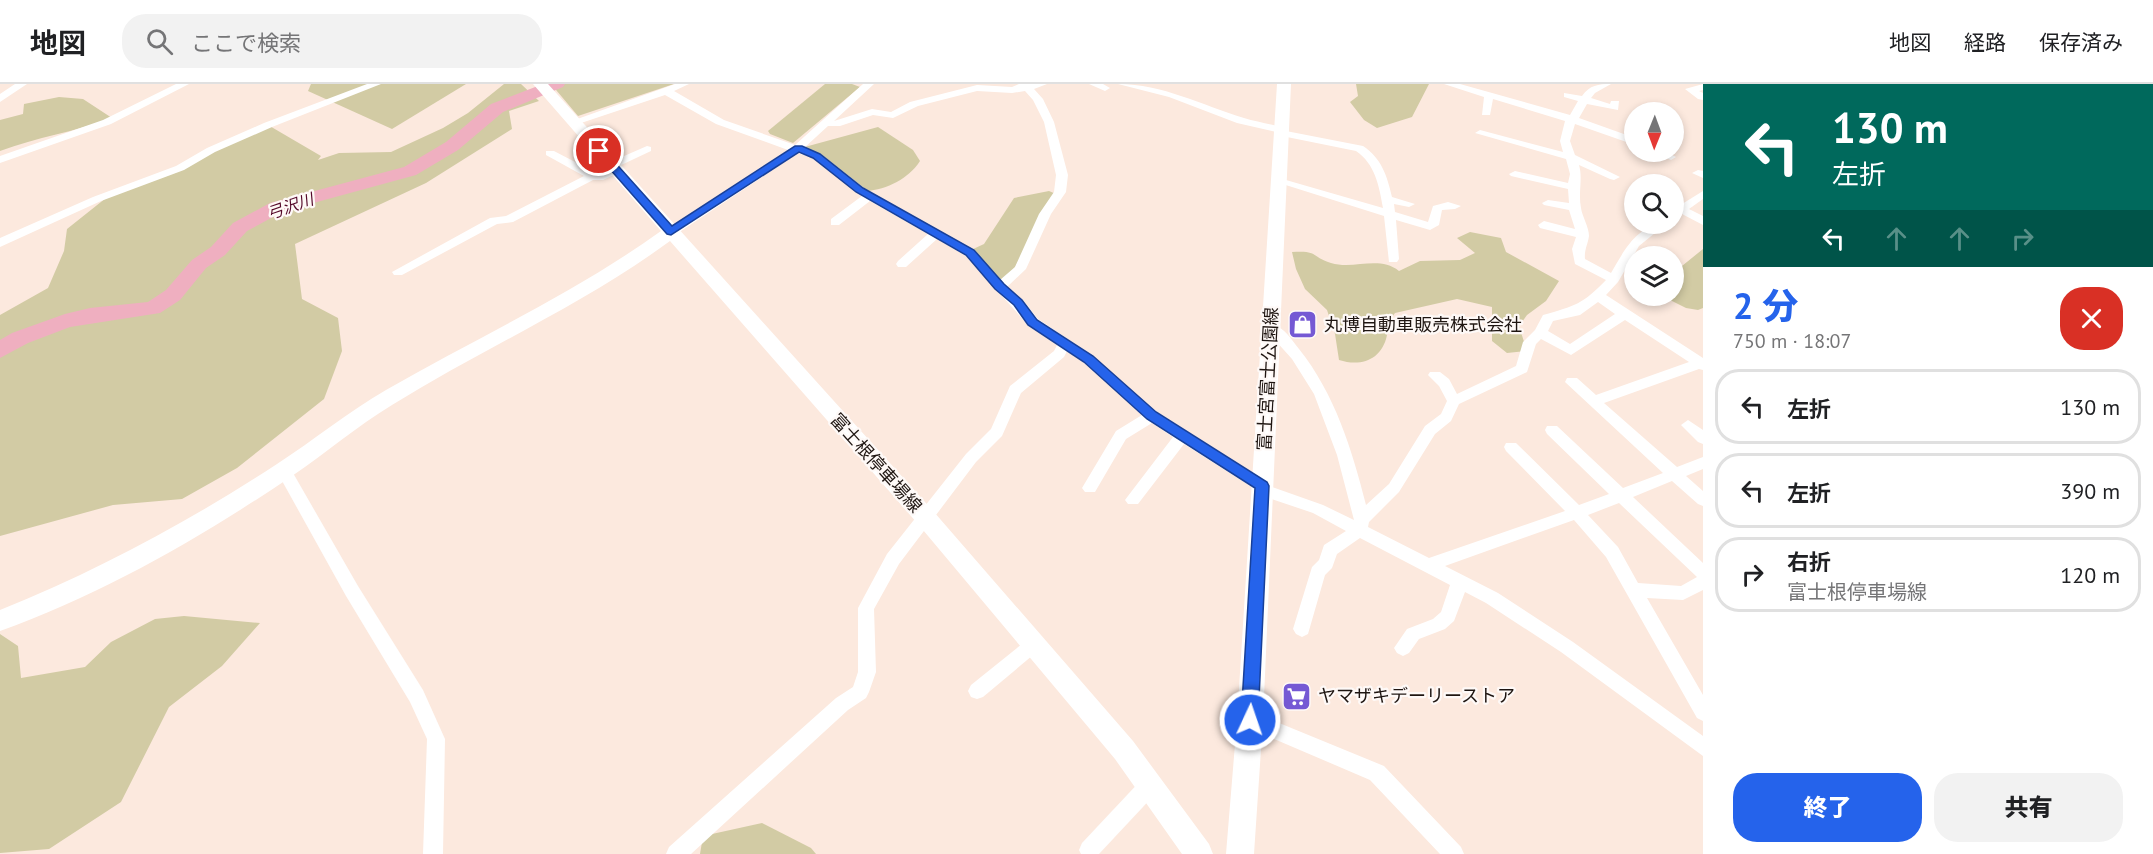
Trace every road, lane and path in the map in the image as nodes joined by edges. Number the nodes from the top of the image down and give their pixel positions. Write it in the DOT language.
graph roads {
  1 [pos="22,84"];
  2 [pos="184,84"];
  3 [pos="375,84"];
  4 [pos="540,84"];
  5 [pos="684,84"];
  6 [pos="869,84"];
  7 [pos="1042,84"];
  8 [pos="1123,84"];
  9 [pos="1179,84"];
  10 [pos="1284,84"];
  11 [pos="1449,84"];
  12 [pos="1500,84"];
  13 [pos="1606,84"];
  14 [pos="1026,86"];
  15 [pos="1703,87"];
  16 [pos="1478,88"];
  17 [pos="666,91"];
  18 [pos="1172,95"];
  19 [pos="1568,95"];
  20 [pos="1492,96"];
  21 [pos="1702,97"];
  22 [pos="0,99"];
  23 [pos="1584,100"];
  24 [pos="1615,103"];
  25 [pos="1486,113"];
  26 [pos="1571,119"];
  27 [pos="574,123"];
  28 [pos="825,123"];
  29 [pos="1281,131"];
  30 [pos="1480,133"];
  31 [pos="1624,138"];
  32 [pos="798,148"];
  33 [pos="647,149"];
  34 [pos="550,153"];
  35 [pos="1570,157"];
  36 [pos="0,160"];
  37 [pos="1515,174"];
  38 [pos="602,175"];
  39 [pos="1614,177"];
  40 [pos="1279,181"];
  41 [pos="1573,187"];
  42 [pos="1703,194"];
  43 [pos="870,195"];
  44 [pos="1388,199"];
  45 [pos="1548,203"];
  46 [pos="1409,204"];
  47 [pos="1455,206"];
  48 [pos="1684,207"];
  49 [pos="1575,208"];
  50 [pos="1684,214"];
  51 [pos="1388,215"];
  52 [pos="1703,221"];
  53 [pos="835,222"];
  54 [pos="1544,225"];
  55 [pos="671,232"];
  56 [pos="936,234"];
  57 [pos="1647,234"];
  58 [pos="1583,235"];
  59 [pos="0,243"];
  60 [pos="1393,259"];
  61 [pos="902,264"];
  62 [pos="398,272"];
  63 [pos="1614,279"];
  64 [pos="999,287"];
  65 [pos="1598,297"];
  66 [pos="1624,315"];
  67 [pos="1272,329"];
  68 [pos="1540,333"];
  69 [pos="1065,343"];
  70 [pos="1702,364"];
  71 [pos="1435,375"];
  72 [pos="1572,382"];
  73 [pos="1454,402"];
  74 [pos="1595,402"];
  75 [pos="1152,416"];
  76 [pos="1688,425"];
  77 [pos="1552,430"];
  78 [pos="1183,435"];
  79 [pos="1703,438"];
  80 [pos="1511,447"];
  81 [pos="1703,463"];
  82 [pos="284,470"];
  83 [pos="1674,475"];
  84 [pos="1090,488"];
  85 [pos="1262,488"];
  86 [pos="1622,495"];
  87 [pos="1133,500"];
  88 [pos="1703,500"];
  89 [pos="1577,513"];
  90 [pos="926,518"];
  91 [pos="1361,524"];
  92 [pos="1429,565"];
  93 [pos="1703,573"];
  94 [pos="1460,581"];
  95 [pos="1703,582"];
  96 [pos="1634,590"];
  97 [pos="0,621"];
  98 [pos="1302,629"];
  99 [pos="1034,645"];
  100 [pos="1403,648"];
  101 [pos="977,691"];
  102 [pos="1703,712"];
  103 [pos="1250,720"];
  104 [pos="1703,747"];
  105 [pos="1150,785"];
  106 [pos="1089,850"];
  107 [pos="433,854"];
  108 [pos="676,854"];
  109 [pos="1199,854"];
  110 [pos="1240,854"];
  111 [pos="1454,854"];
  1 -- 22 [label="street"];
  2 -- 36 [label="street"];
  3 -- 59 [label="street"];
  4 -- 27 [label="main road, 富士根停車場線"];
  5 -- 17 [label="street"];
  6 -- 28 [label="street"];
  7 -- 14 [label="street"];
  8 -- 18 [label="street"];
  9 -- 18 [label="street"];
  10 -- 29 [label="main road, 富士宮富士公園線"];
  11 -- 16 [label="street"];
  12 -- 20 [label="street"];
  13 -- 23 [label="street"];
  14 -- 28 [label="street"];
  14 -- 64 [label="street"];
  15 -- 21 [label="street"];
  16 -- 20 [label="street"];
  17 -- 27 [label="street"];
  17 -- 32 [label="street"];
  18 -- 29 [label="street"];
  19 -- 23 [label="street"];
  20 -- 25 [label="street"];
  20 -- 26 [label="street"];
  23 -- 24 [label="street"];
  23 -- 26 [label="street"];
  26 -- 31 [label="street"];
  26 -- 35 [label="street"];
  27 -- 38 [label="main road, 富士根停車場線"];
  28 -- 32 [label="street"];
  29 -- 40 [label="main road, 富士宮富士公園線"];
  29 -- 44 [label="street"];
  30 -- 35 [label="street"];
  32 -- 43 [label="street"];
  32 -- 55 [label="street"];
  33 -- 38 [label="street"];
  34 -- 38 [label="street"];
  35 -- 39 [label="street"];
  35 -- 41 [label="street"];
  37 -- 41 [label="street"];
  38 -- 55 [label="main road, 富士根停車場線"];
  38 -- 62 [label="street"];
  40 -- 51 [label="street"];
  40 -- 67 [label="main road, 富士宮富士公園線"];
  41 -- 49 [label="street"];
  42 -- 48 [label="street"];
  43 -- 53 [label="street"];
  43 -- 56 [label="street"];
  44 -- 46 [label="street"];
  44 -- 51 [label="street"];
  45 -- 49 [label="street"];
  47 -- 51 [label="street"];
  49 -- 58 [label="street"];
  50 -- 52 [label="street"];
  51 -- 60 [label="street"];
  54 -- 58 [label="street"];
  55 -- 82 [label="main road"];
  55 -- 90 [label="main road, 富士根停車場線"];
  56 -- 61 [label="street"];
  56 -- 64 [label="street"];
  57 -- 63 [label="street"];
  58 -- 63 [label="street"];
  63 -- 65 [label="street"];
  64 -- 69 [label="street"];
  65 -- 66 [label="street"];
  65 -- 68 [label="street"];
  66 -- 68 [label="street"];
  66 -- 70 [label="street"];
  67 -- 85 [label="main road, 富士宮富士公園線"];
  67 -- 91 [label="street"];
  68 -- 73 [label="street"];
  69 -- 75 [label="street"];
  69 -- 90 [label="street"];
  70 -- 74 [label="street"];
  71 -- 73 [label="street"];
  72 -- 74 [label="street"];
  73 -- 91 [label="street"];
  74 -- 83 [label="street"];
  75 -- 78 [label="street"];
  75 -- 84 [label="street"];
  76 -- 79 [label="street"];
  77 -- 86 [label="street"];
  78 -- 85 [label="street"];
  78 -- 87 [label="street"];
  80 -- 89 [label="street"];
  81 -- 83 [label="street"];
  82 -- 97 [label="main road"];
  82 -- 107 [label="street"];
  83 -- 86 [label="street"];
  83 -- 88 [label="street"];
  85 -- 91 [label="street"];
  85 -- 103 [label="main road, 富士宮富士公園線"];
  86 -- 89 [label="street"];
  86 -- 93 [label="street"];
  89 -- 92 [label="street"];
  89 -- 96 [label="street"];
  90 -- 99 [label="main road, 富士根停車場線"];
  90 -- 108 [label="street"];
  91 -- 92 [label="street"];
  91 -- 98 [label="street"];
  92 -- 94 [label="street"];
  94 -- 100 [label="street"];
  94 -- 104 [label="street"];
  95 -- 96 [label="street"];
  96 -- 102 [label="street"];
  99 -- 101 [label="street"];
  99 -- 105 [label="main road, 富士根停車場線"];
  103 -- 110 [label="main road, 富士宮富士公園線"];
  103 -- 111 [label="street"];
  105 -- 106 [label="street"];
  105 -- 109 [label="main road, 富士根停車場線"];
}
